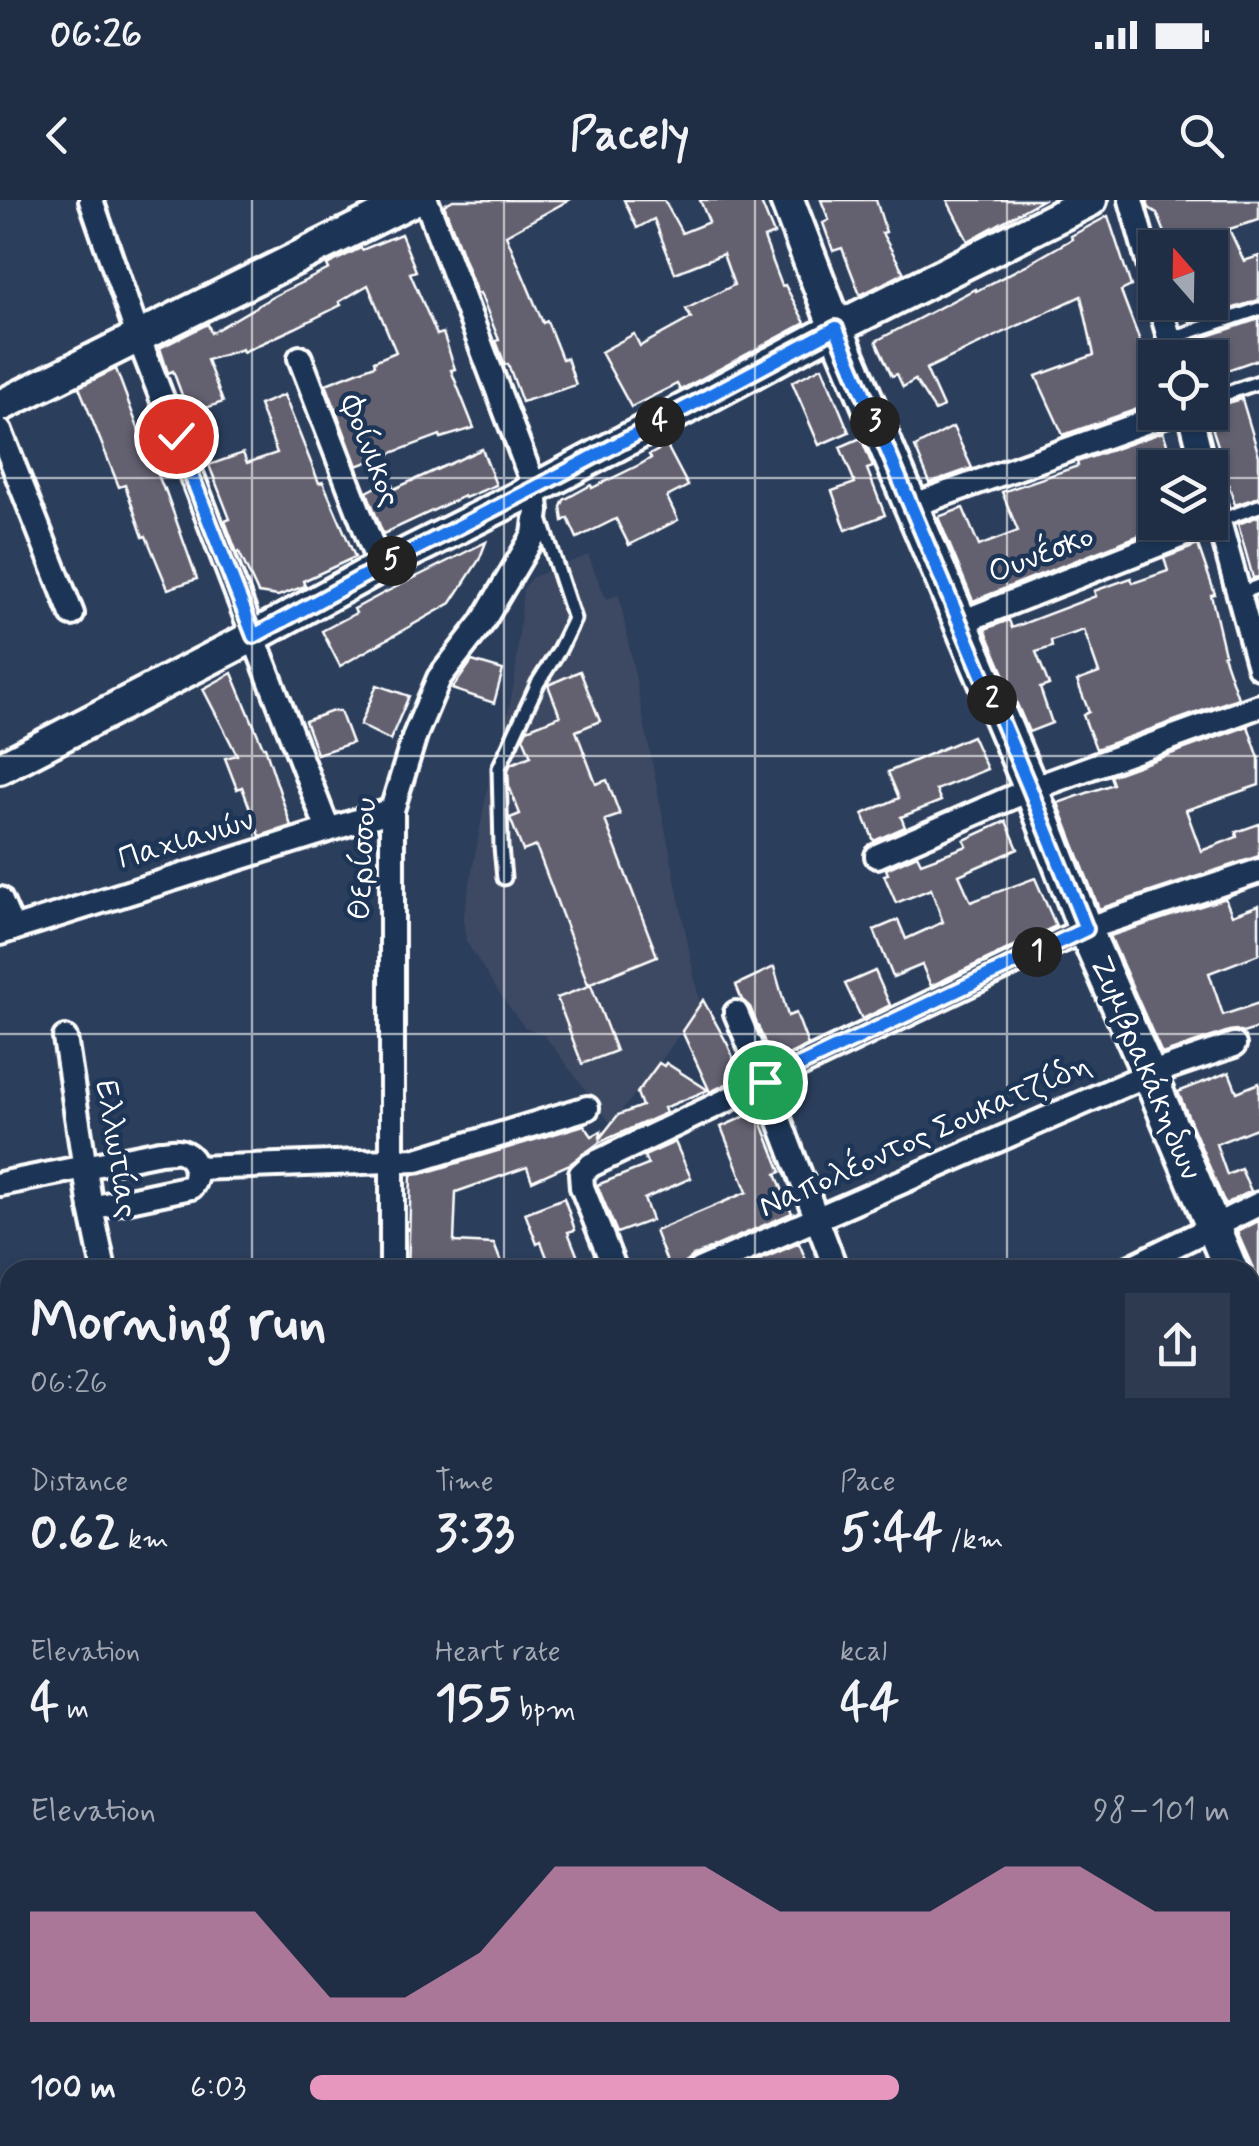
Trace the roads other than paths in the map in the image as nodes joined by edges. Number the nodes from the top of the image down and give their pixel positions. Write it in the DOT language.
graph roads {
  1 [pos="90,200"];
  2 [pos="413,200"];
  3 [pos="426,200"];
  4 [pos="787,200"];
  5 [pos="1090,200"];
  6 [pos="1131,200"];
  7 [pos="1139,230"];
  8 [pos="1259,310"];
  9 [pos="836,328"];
  10 [pos="138,336"];
  11 [pos="1190,340"];
  12 [pos="300,358"];
  13 [pos="1259,382"];
  14 [pos="1228,393"];
  15 [pos="0,406"];
  16 [pos="1138,425"];
  17 [pos="0,431"];
  18 [pos="536,500"];
  19 [pos="911,506"];
  20 [pos="1259,506"];
  21 [pos="1228,517"];
  22 [pos="1169,540"];
  23 [pos="1227,540"];
  24 [pos="380,567"];
  25 [pos="1249,590"];
  26 [pos="72,614"];
  27 [pos="959,622"];
  28 [pos="254,636"];
  29 [pos="1259,667"];
  30 [pos="1259,706"];
  31 [pos="0,768"];
  32 [pos="1030,789"];
  33 [pos="392,810"];
  34 [pos="328,830"];
  35 [pos="877,856"];
  36 [pos="1259,871"];
  37 [pos="504,878"];
  38 [pos="0,899"];
  39 [pos="1086,929"];
  40 [pos="6,931"];
  41 [pos="736,1013"];
  42 [pos="65,1038"];
  43 [pos="1234,1045"];
  44 [pos="1149,1074"];
  45 [pos="765,1082"];
  46 [pos="588,1108"];
  47 [pos="391,1163"];
  48 [pos="86,1168"];
  49 [pos="196,1168"];
  50 [pos="0,1184"];
  51 [pos="1259,1204"];
  52 [pos="90,1208"];
  53 [pos="817,1220"];
  54 [pos="1213,1228"];
  55 [pos="102,1260"];
  56 [pos="392,1260"];
  57 [pos="611,1260"];
  58 [pos="723,1260"];
  59 [pos="832,1260"];
  60 [pos="1146,1260"];
  61 [pos="1227,1260"];
  1 -- 10 [label="street"];
  2 -- 10 [label="street"];
  3 -- 18 [label="street"];
  4 -- 9 [label="main road, Ζυμβρακάκηδων"];
  5 -- 9 [label="street"];
  6 -- 7 [label="street"];
  8 -- 11 [label="lane"];
  9 -- 18 [label="street"];
  9 -- 19 [label="main road, Ζυμβρακάκηδων"];
  10 -- 15 [label="street"];
  10 -- 28 [label="street"];
  12 -- 24 [label="street, Φοίνικος"];
  13 -- 14 [label="lane"];
  16 -- 19 [label="street"];
  17 -- 26 [label="street"];
  18 -- 24 [label="street"];
  18 -- 33 [label="street, Θερίσσου"];
  18 -- 37 [label="lane"];
  19 -- 27 [label="main road, Ζυμβρακάκηδων"];
  20 -- 21 [label="lane, Ουνέσκο"];
  22 -- 27 [label="street, Ουνέσκο"];
  23 -- 25 [label="street"];
  24 -- 28 [label="street"];
  25 -- 29 [label="street"];
  27 -- 32 [label="main road, Ζυμβρακάκηδων"];
  28 -- 31 [label="street"];
  28 -- 34 [label="street"];
  30 -- 32 [label="street"];
  32 -- 35 [label="street"];
  32 -- 39 [label="main road, Ζυμβρακάκηδων"];
  33 -- 34 [label="street, Παχιανών"];
  33 -- 47 [label="street, Θερίσσου"];
  34 -- 40 [label="street, Παχιανών"];
  36 -- 39 [label="street"];
  38 -- 40 [label="street"];
  39 -- 44 [label="main road, Ζυμβρακάκηδων"];
  39 -- 45 [label="street"];
  41 -- 45 [label="street"];
  42 -- 48 [label="street, Ελλωτίας"];
  43 -- 44 [label="street, Ναπολέοντος Σουκατζίδη"];
  44 -- 53 [label="street, Ναπολέοντος Σουκατζίδη"];
  44 -- 54 [label="main road, Ζυμβρακάκηδων"];
  45 -- 53 [label="street"];
  45 -- 57 [label="street"];
  46 -- 47 [label="street"];
  47 -- 49 [label="street"];
  47 -- 56 [label="street, Θερίσσου"];
  48 -- 49 [label="street"];
  48 -- 50 [label="street"];
  48 -- 52 [label="street, Ελλωτίας"];
  49 -- 52 [label="street"];
  51 -- 54 [label="street"];
  52 -- 55 [label="street, Ελλωτίας"];
  53 -- 58 [label="street, Ναπολέοντος Σουκατζίδη"];
  53 -- 59 [label="street"];
  54 -- 60 [label="street"];
  54 -- 61 [label="main road, Ζυμβρακάκηδων"];
}
